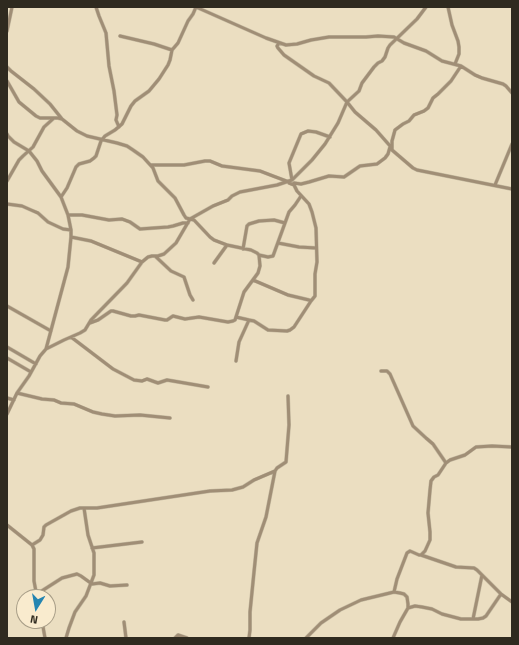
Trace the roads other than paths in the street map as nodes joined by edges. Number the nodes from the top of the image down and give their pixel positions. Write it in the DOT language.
graph roads {
  1 [pos="12,7"];
  2 [pos="96,7"];
  3 [pos="196,7"];
  4 [pos="426,7"];
  5 [pos="448,7"];
  6 [pos="202,8"];
  7 [pos="8,19"];
  8 [pos="7,31"];
  9 [pos="120,36"];
  10 [pos="397,39"];
  11 [pos="278,43"];
  12 [pos="172,50"];
  13 [pos="455,64"];
  14 [pos="461,66"];
  15 [pos="7,67"];
  16 [pos="7,81"];
  17 [pos="512,93"];
  18 [pos="347,102"];
  19 [pos="54,118"];
  20 [pos="62,119"];
  21 [pos="119,127"];
  22 [pos="7,134"];
  23 [pos="330,137"];
  24 [pos="102,140"];
  25 [pos="512,144"];
  26 [pos="391,147"];
  27 [pos="30,150"];
  28 [pos="151,165"];
  29 [pos="7,181"];
  30 [pos="292,182"];
  31 [pos="495,185"];
  32 [pos="512,189"];
  33 [pos="302,196"];
  34 [pos="61,197"];
  35 [pos="7,204"];
  36 [pos="68,215"];
  37 [pos="190,219"];
  38 [pos="188,223"];
  39 [pos="285,223"];
  40 [pos="71,230"];
  41 [pos="71,237"];
  42 [pos="278,243"];
  43 [pos="227,245"];
  44 [pos="316,248"];
  45 [pos="243,249"];
  46 [pos="259,255"];
  47 [pos="155,256"];
  48 [pos="142,262"];
  49 [pos="214,264"];
  50 [pos="253,280"];
  51 [pos="193,300"];
  52 [pos="311,301"];
  53 [pos="7,306"];
  54 [pos="236,317"];
  55 [pos="249,320"];
  56 [pos="90,323"];
  57 [pos="51,331"];
  58 [pos="71,337"];
  59 [pos="7,347"];
  60 [pos="46,350"];
  61 [pos="7,358"];
  62 [pos="236,361"];
  63 [pos="36,364"];
  64 [pos="381,371"];
  65 [pos="31,372"];
  66 [pos="208,387"];
  67 [pos="17,393"];
  68 [pos="288,396"];
  69 [pos="7,398"];
  70 [pos="14,400"];
  71 [pos="7,414"];
  72 [pos="170,418"];
  73 [pos="512,448"];
  74 [pos="446,463"];
  75 [pos="275,471"];
  76 [pos="84,508"];
  77 [pos="7,525"];
  78 [pos="142,542"];
  79 [pos="32,545"];
  80 [pos="92,548"];
  81 [pos="421,555"];
  82 [pos="482,575"];
  83 [pos="92,584"];
  84 [pos="127,585"];
  85 [pos="36,589"];
  86 [pos="46,589"];
  87 [pos="394,592"];
  88 [pos="500,594"];
  89 [pos="408,600"];
  90 [pos="512,602"];
  91 [pos="415,606"];
  92 [pos="408,608"];
  93 [pos="472,619"];
  94 [pos="124,622"];
  95 [pos="66,638"];
  96 [pos="126,638"];
  97 [pos="175,638"];
  98 [pos="187,638"];
  99 [pos="249,638"];
  100 [pos="306,638"];
  101 [pos="393,638"];
  1 -- 7 [label="street"];
  2 -- 21 [label="street"];
  3 -- 6 [label="street"];
  3 -- 12 [label="street"];
  4 -- 10 [label="street"];
  5 -- 13 [label="street"];
  6 -- 11 [label="street"];
  7 -- 8 [label="street"];
  9 -- 12 [label="street"];
  10 -- 11 [label="street"];
  10 -- 13 [label="street"];
  10 -- 18 [label="street"];
  11 -- 18 [label="street"];
  12 -- 21 [label="street"];
  13 -- 14 [label="street"];
  14 -- 17 [label="street"];
  14 -- 26 [label="street"];
  15 -- 20 [label="street"];
  16 -- 19 [label="street"];
  18 -- 23 [label="street"];
  18 -- 26 [label="street"];
  19 -- 20 [label="street"];
  19 -- 27 [label="street"];
  20 -- 24 [label="street"];
  21 -- 24 [label="street"];
  22 -- 27 [label="street"];
  23 -- 30 [label="street"];
  23 -- 30 [label="street"];
  24 -- 28 [label="street"];
  24 -- 34 [label="street"];
  25 -- 31 [label="street"];
  26 -- 30 [label="street"];
  26 -- 31 [label="street"];
  27 -- 29 [label="street"];
  27 -- 34 [label="street"];
  28 -- 30 [label="street"];
  28 -- 37 [label="street"];
  30 -- 33 [label="street"];
  30 -- 37 [label="street"];
  31 -- 32 [label="street"];
  33 -- 39 [label="street"];
  33 -- 44 [label="street"];
  34 -- 36 [label="street"];
  35 -- 40 [label="street"];
  36 -- 38 [label="street"];
  36 -- 40 [label="street"];
  37 -- 38 [label="street"];
  37 -- 43 [label="street"];
  38 -- 47 [label="street"];
  39 -- 42 [label="street"];
  39 -- 45 [label="street"];
  40 -- 41 [label="street"];
  41 -- 48 [label="street"];
  41 -- 57 [label="street"];
  42 -- 44 [label="street"];
  42 -- 46 [label="street"];
  43 -- 45 [label="street"];
  43 -- 49 [label="street"];
  44 -- 52 [label="street"];
  45 -- 46 [label="street"];
  46 -- 50 [label="street"];
  47 -- 48 [label="street"];
  47 -- 51 [label="street"];
  48 -- 56 [label="street"];
  50 -- 52 [label="street"];
  50 -- 54 [label="street"];
  52 -- 55 [label="street"];
  53 -- 57 [label="street"];
  54 -- 55 [label="street"];
  54 -- 56 [label="street"];
  55 -- 62 [label="street"];
  56 -- 58 [label="street"];
  57 -- 60 [label="street"];
  58 -- 60 [label="street"];
  58 -- 66 [label="street"];
  59 -- 63 [label="street"];
  60 -- 63 [label="street"];
  61 -- 65 [label="street"];
  63 -- 65 [label="street"];
  64 -- 74 [label="street"];
  65 -- 67 [label="street"];
  67 -- 70 [label="street"];
  67 -- 72 [label="street"];
  68 -- 75 [label="street"];
  69 -- 70 [label="street"];
  70 -- 71 [label="street"];
  73 -- 74 [label="street"];
  74 -- 81 [label="street"];
  75 -- 76 [label="street"];
  75 -- 99 [label="street"];
  76 -- 79 [label="street"];
  76 -- 80 [label="street"];
  77 -- 79 [label="street"];
  78 -- 80 [label="street"];
  79 -- 85 [label="street"];
  80 -- 83 [label="street"];
  81 -- 82 [label="street"];
  81 -- 87 [label="street"];
  82 -- 88 [label="street"];
  82 -- 93 [label="street"];
  83 -- 84 [label="street"];
  83 -- 86 [label="street"];
  83 -- 95 [label="street"];
  87 -- 89 [label="street"];
  87 -- 100 [label="street"];
  88 -- 90 [label="street"];
  88 -- 93 [label="street"];
  89 -- 91 [label="street"];
  89 -- 92 [label="street"];
  91 -- 92 [label="street"];
  91 -- 93 [label="street"];
  92 -- 101 [label="street"];
  94 -- 96 [label="street"];
  97 -- 98 [label="street"];
}
